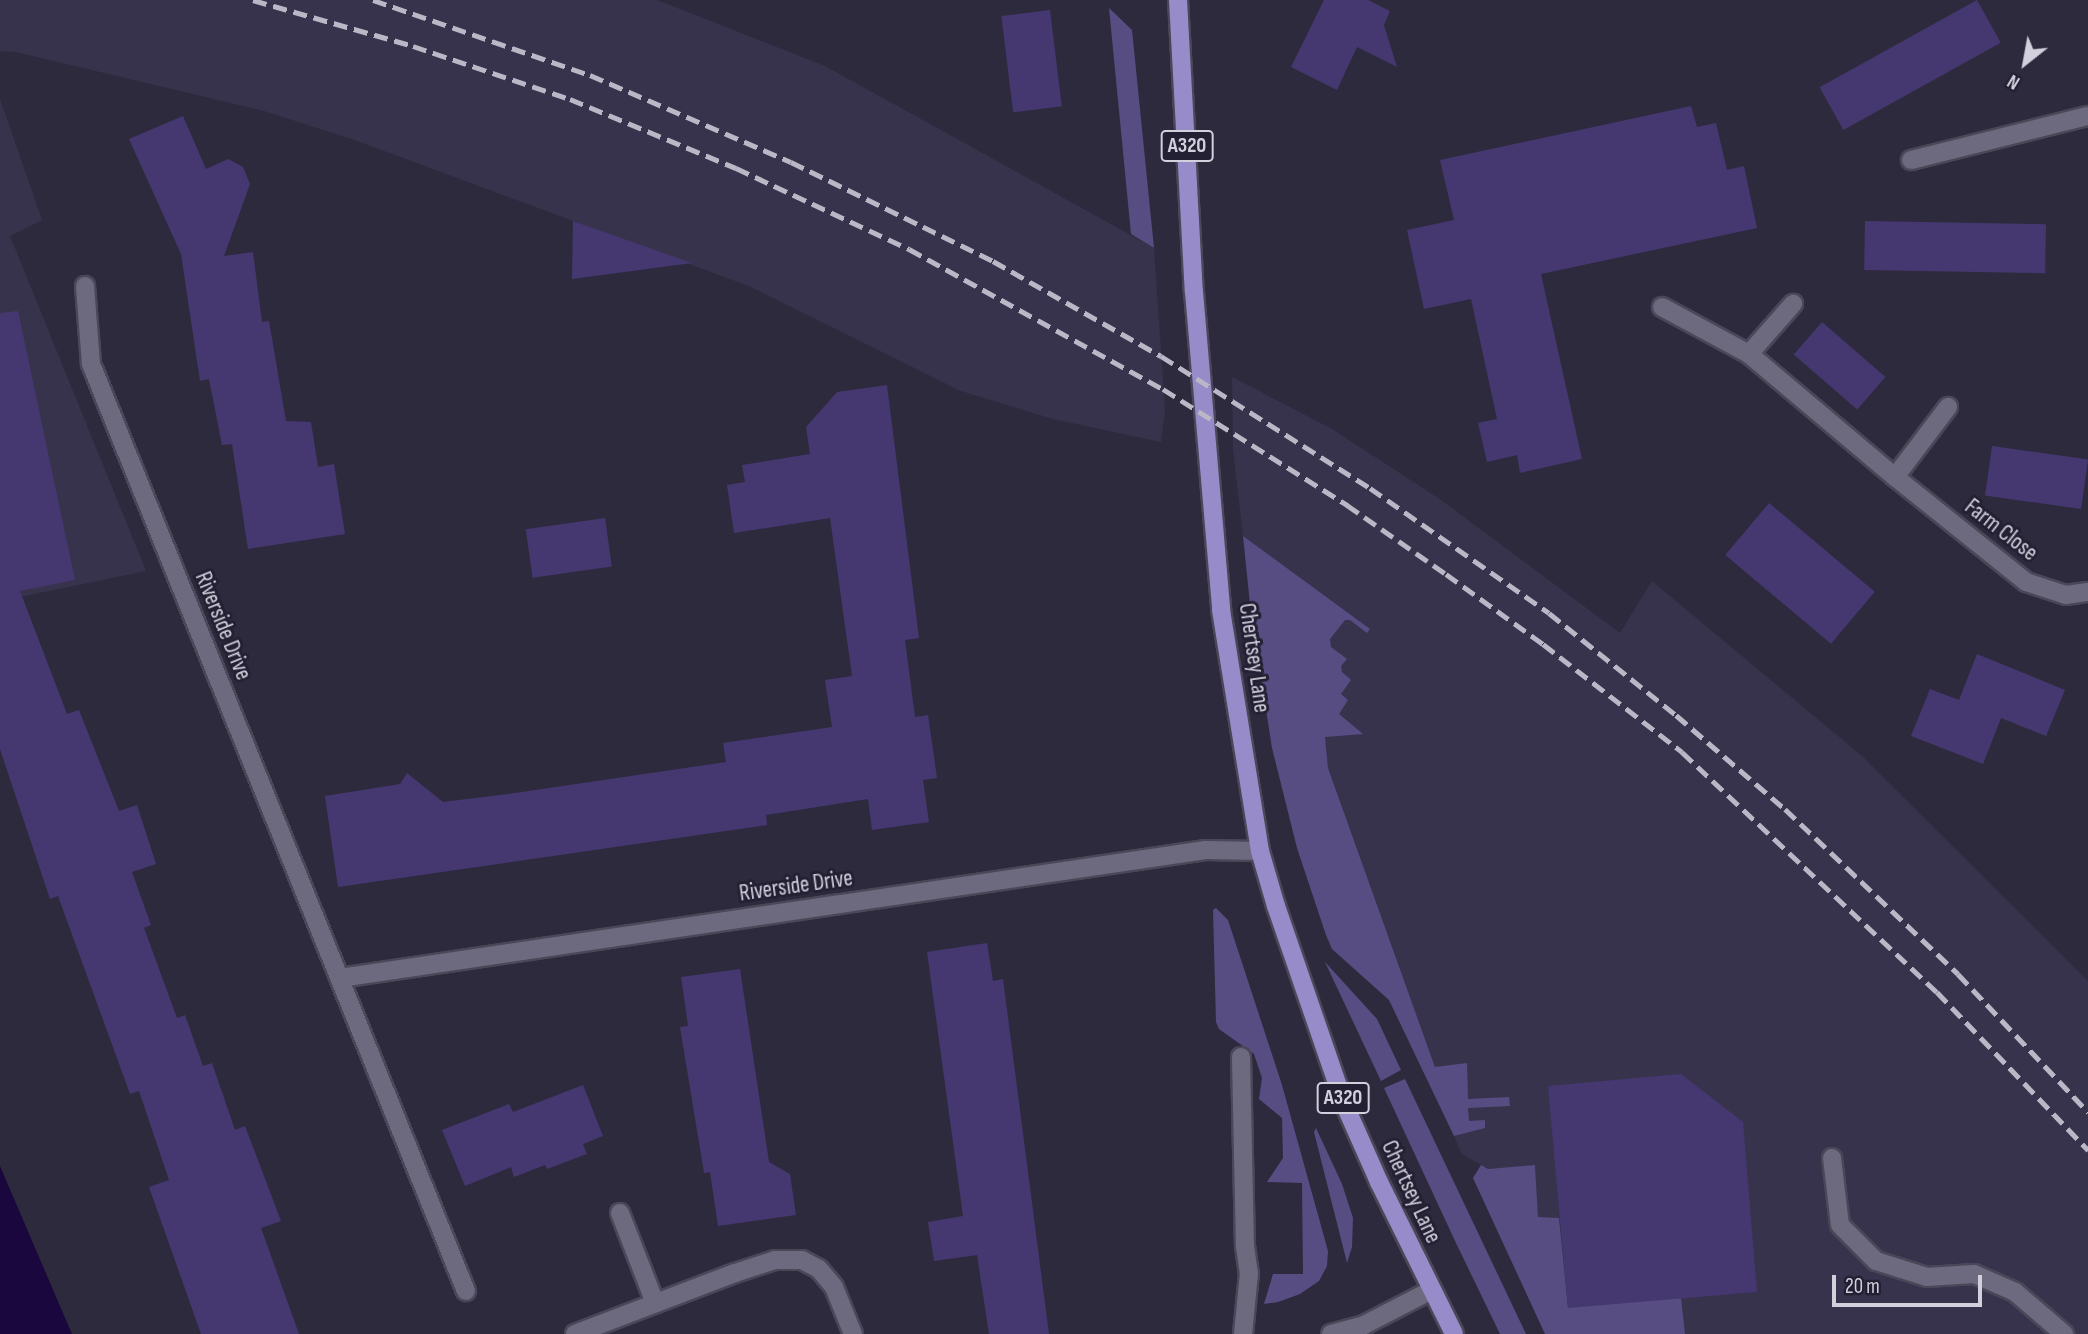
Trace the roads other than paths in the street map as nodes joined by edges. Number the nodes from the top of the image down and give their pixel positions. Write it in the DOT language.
graph roads {
  1 [pos="1178,0"];
  2 [pos="2088,116"];
  3 [pos="1911,160"];
  4 [pos="85,286"];
  5 [pos="1793,304"];
  6 [pos="1662,307"];
  7 [pos="1749,354"];
  8 [pos="1948,407"];
  9 [pos="1895,477"];
  10 [pos="2088,592"];
  11 [pos="1260,851"];
  12 [pos="340,978"];
  13 [pos="1241,1057"];
  14 [pos="1832,1158"];
  15 [pos="620,1213"];
  16 [pos="466,1291"];
  17 [pos="1430,1291"];
  18 [pos="655,1303"];
  19 [pos="575,1334"];
  20 [pos="853,1334"];
  21 [pos="1244,1334"];
  22 [pos="1331,1334"];
  23 [pos="1454,1334"];
  24 [pos="2064,1334"];
  1 -- 11 [label="main road, Chertsey Lane / A320"];
  2 -- 3 [label="street"];
  4 -- 12 [label="street, Riverside Drive"];
  5 -- 7 [label="street"];
  6 -- 7 [label="street, Farm Close"];
  7 -- 9 [label="street, Farm Close"];
  8 -- 9 [label="street"];
  9 -- 10 [label="street, Farm Close"];
  11 -- 12 [label="street, Riverside Drive"];
  11 -- 17 [label="main road, Chertsey Lane / A320"];
  12 -- 16 [label="street, Riverside Drive"];
  13 -- 21 [label="street"];
  14 -- 24 [label="street"];
  15 -- 18 [label="street"];
  17 -- 22 [label="street"];
  17 -- 23 [label="main road, Chertsey Lane / A320"];
  18 -- 19 [label="street"];
  18 -- 20 [label="street"];
}
